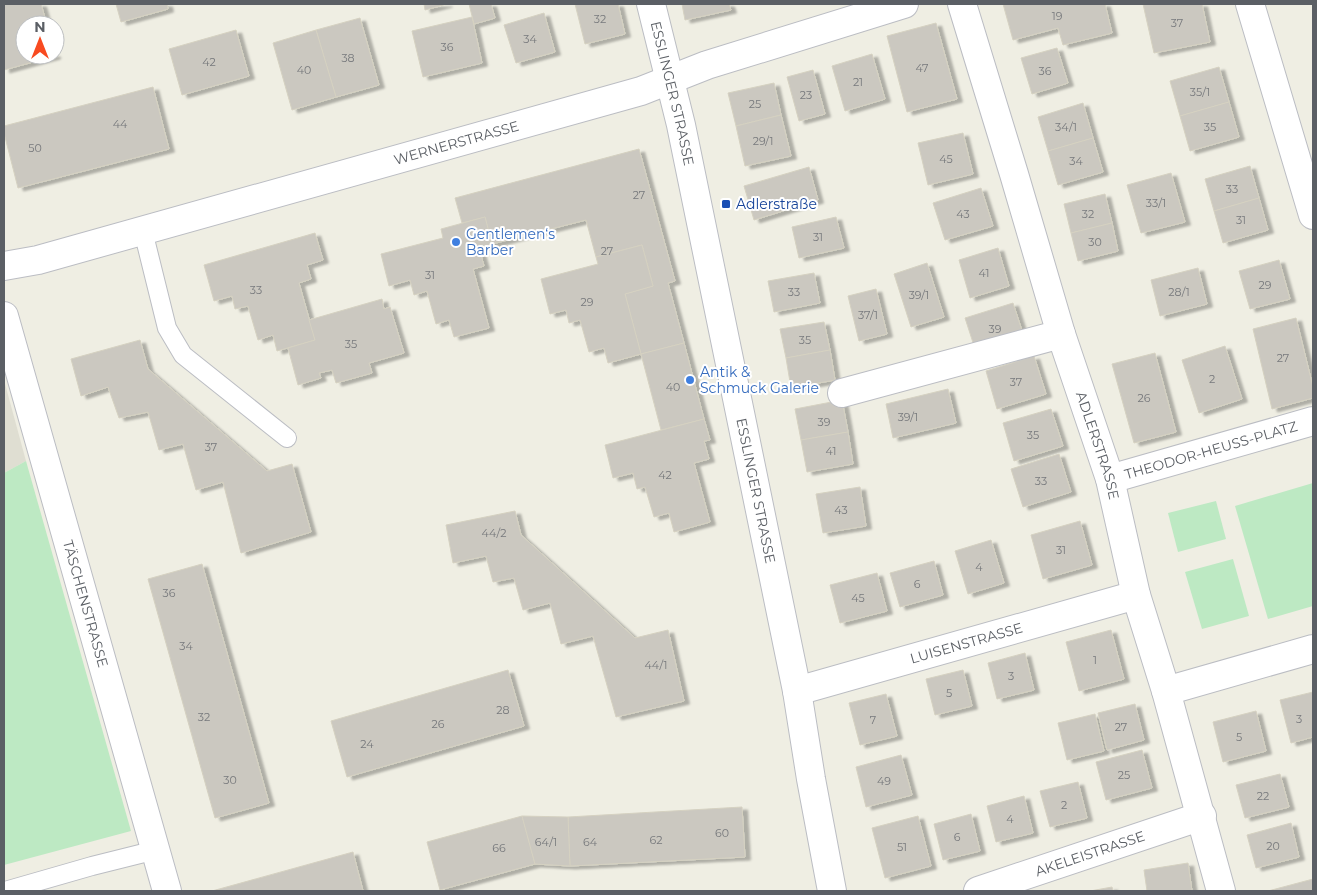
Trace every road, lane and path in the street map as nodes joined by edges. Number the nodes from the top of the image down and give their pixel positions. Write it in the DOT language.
graph roads {
  1 [pos="651,4"];
  2 [pos="904,4"];
  3 [pos="962,4"];
  4 [pos="1250,4"];
  5 [pos="671,81"];
  6 [pos="1313,215"];
  7 [pos="142,231"];
  8 [pos="4,266"];
  9 [pos="4,316"];
  10 [pos="1061,334"];
  11 [pos="842,393"];
  12 [pos="1313,421"];
  13 [pos="287,438"];
  14 [pos="1110,479"];
  15 [pos="1136,594"];
  16 [pos="1313,649"];
  17 [pos="797,690"];
  18 [pos="1166,690"];
  19 [pos="1202,816"];
  20 [pos="156,850"];
  21 [pos="5,891"];
  22 [pos="167,891"];
  23 [pos="832,891"];
  24 [pos="978,891"];
  25 [pos="1221,891"];
  1 -- 5 [label="street, ESSLINGER STRASSE"];
  2 -- 5 [label="street, WERNERSTRASSE"];
  3 -- 10 [label="street, ADLERSTRASSE"];
  4 -- 6 [label="street"];
  5 -- 7 [label="street, WERNERSTRASSE"];
  5 -- 17 [label="street, ESSLINGER STRASSE"];
  7 -- 8 [label="street, WERNERSTRASSE"];
  7 -- 13 [label="lane"];
  9 -- 20 [label="street, TÄSCHENSTRASSE"];
  10 -- 11 [label="street"];
  10 -- 14 [label="street, ADLERSTRASSE"];
  12 -- 14 [label="street, THEODOR-HEUSS-PLATZ"];
  14 -- 15 [label="street, ADLERSTRASSE"];
  15 -- 17 [label="street, LUISENSTRASSE"];
  15 -- 18 [label="street, ADLERSTRASSE"];
  16 -- 18 [label="street"];
  17 -- 23 [label="street, ESSLINGER STRASSE"];
  18 -- 19 [label="street, ADLERSTRASSE"];
  19 -- 24 [label="street, AKELEISTRASSE"];
  19 -- 25 [label="street, ADLERSTRASSE"];
  20 -- 21 [label="lane"];
  20 -- 22 [label="street, TÄSCHENSTRASSE"];
}
